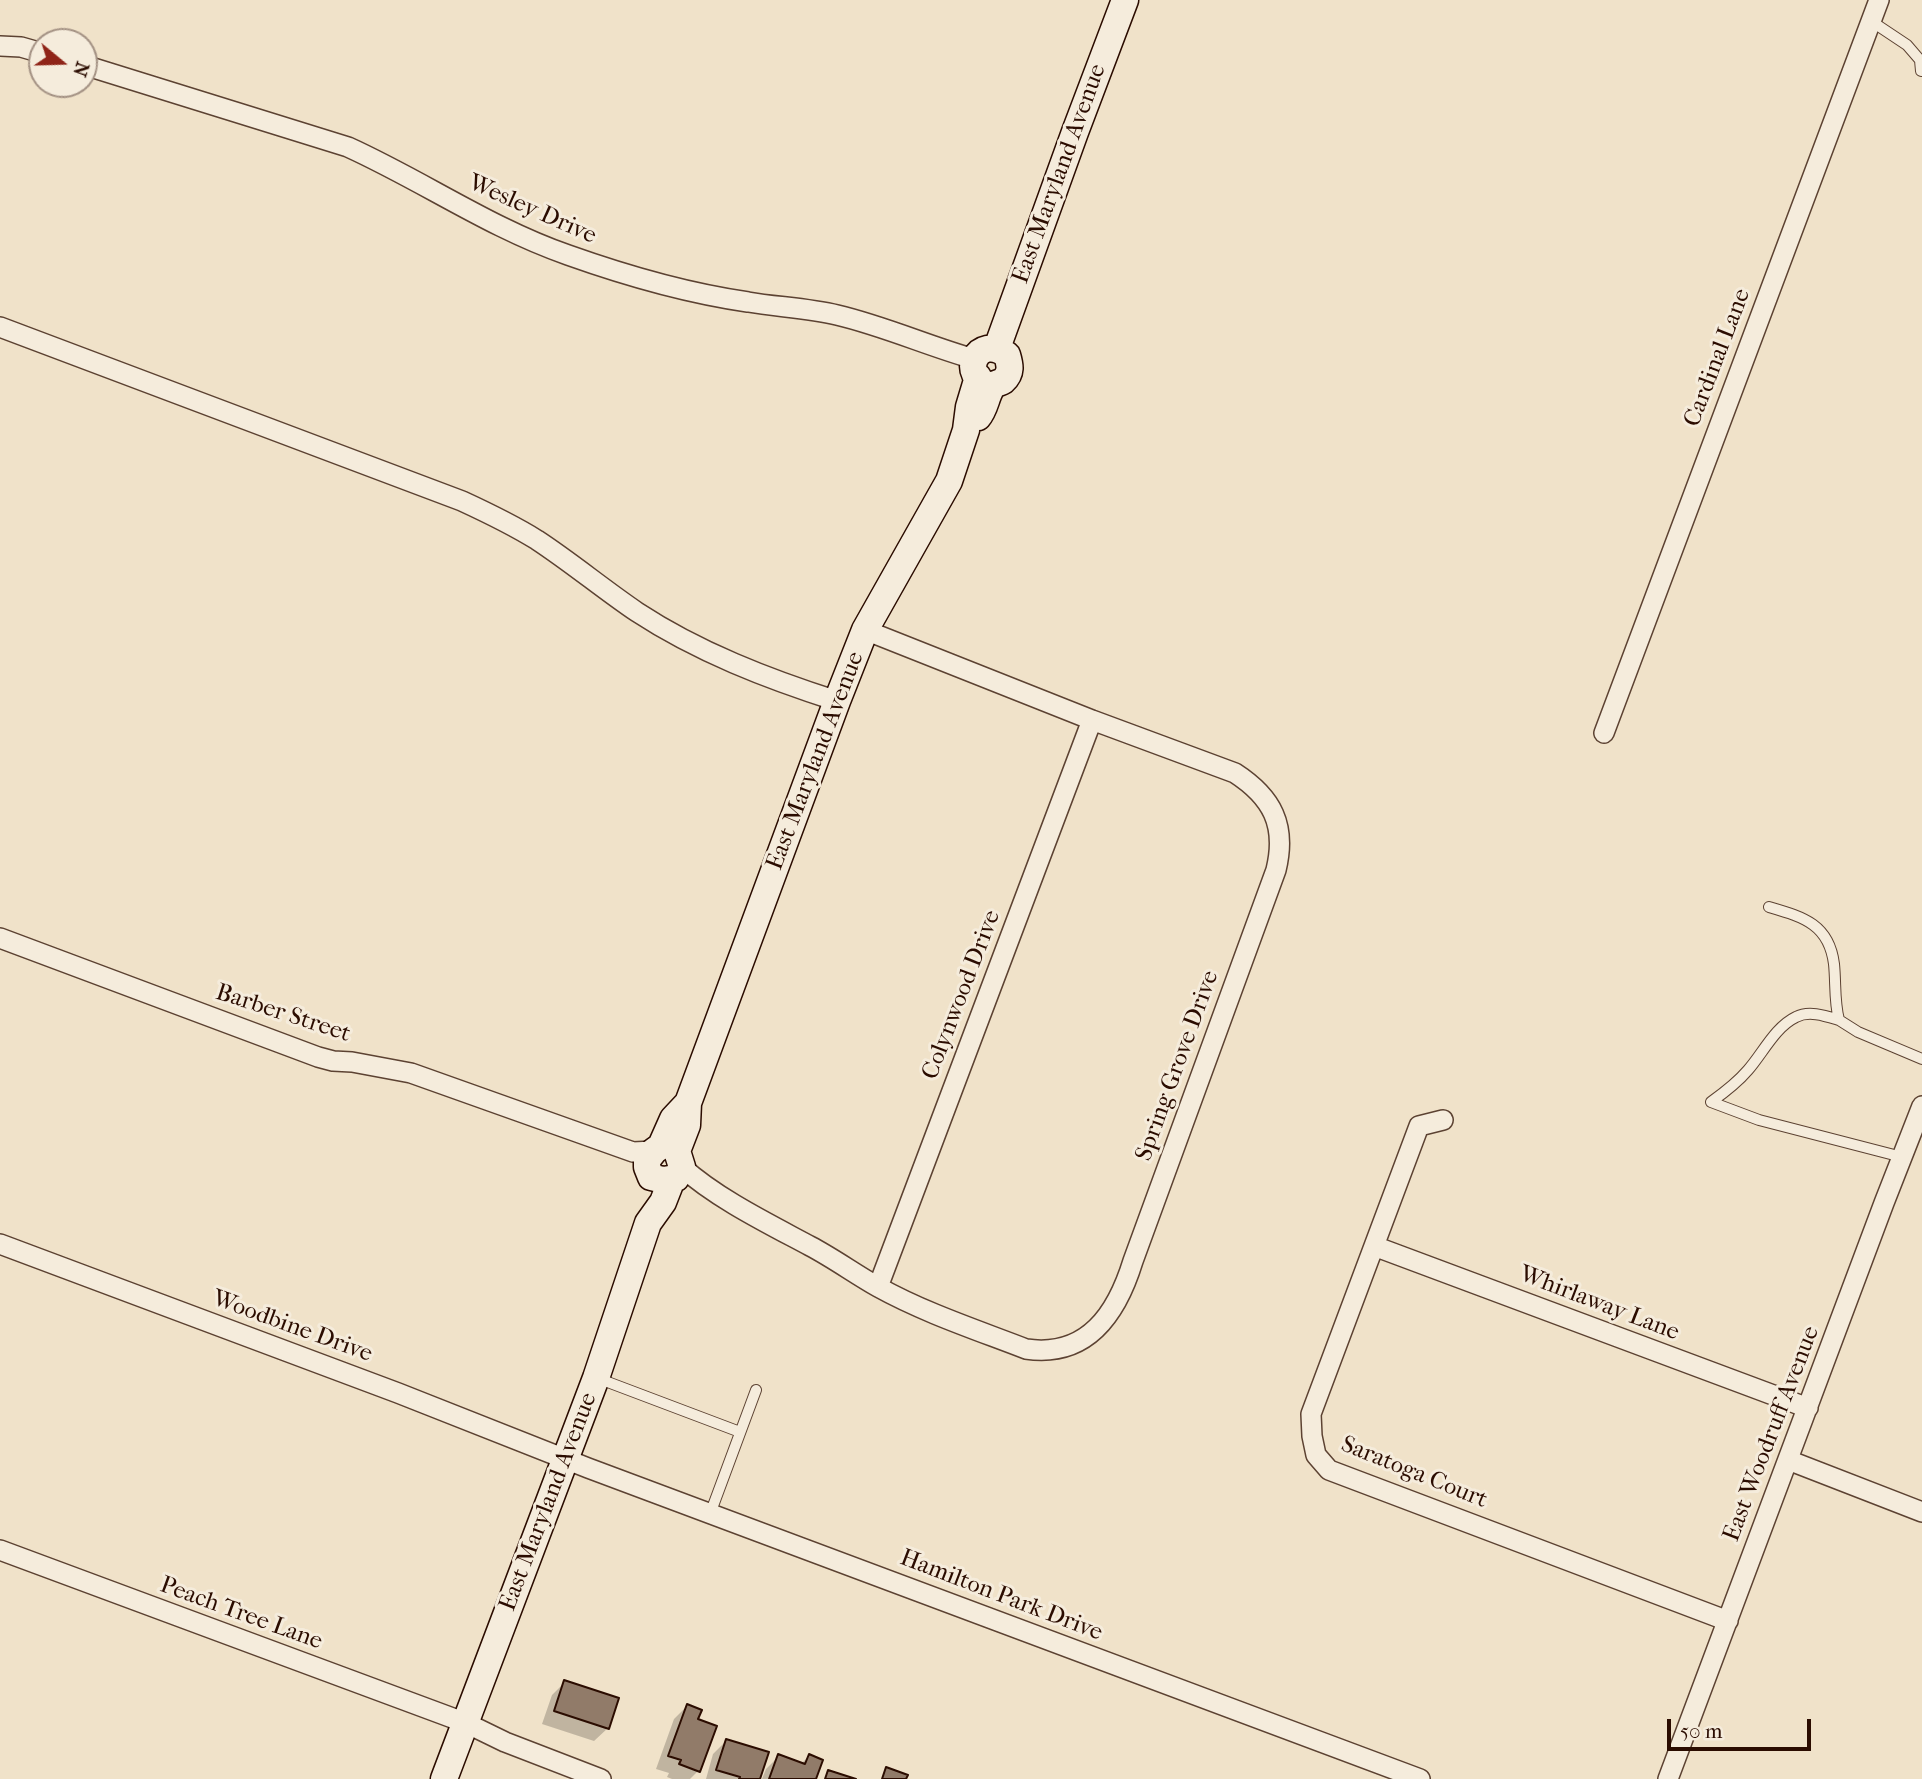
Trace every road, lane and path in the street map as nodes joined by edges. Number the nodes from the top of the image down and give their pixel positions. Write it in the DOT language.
graph roads {
  1 [pos="1125,0"];
  2 [pos="1879,0"];
  3 [pos="1871,21"];
  4 [pos="0,46"];
  5 [pos="28,49"];
  6 [pos="98,69"];
  7 [pos="1921,71"];
  8 [pos="0,327"];
  9 [pos="986,368"];
  10 [pos="865,630"];
  11 [pos="837,701"];
  12 [pos="1092,720"];
  13 [pos="1604,733"];
  14 [pos="1769,907"];
  15 [pos="0,938"];
  16 [pos="1839,1020"];
  17 [pos="1922,1059"];
  18 [pos="1922,1106"];
  19 [pos="1443,1120"];
  20 [pos="1902,1157"];
  21 [pos="665,1164"];
  22 [pos="0,1244"];
  23 [pos="1374,1245"];
  24 [pos="878,1287"];
  25 [pos="596,1378"];
  26 [pos="756,1390"];
  27 [pos="1808,1408"];
  28 [pos="740,1433"];
  29 [pos="565,1459"];
  30 [pos="1788,1460"];
  31 [pos="1922,1512"];
  32 [pos="710,1514"];
  33 [pos="0,1550"];
  34 [pos="1728,1621"];
  35 [pos="466,1723"];
  36 [pos="444,1779"];
  37 [pos="601,1779"];
  38 [pos="1420,1779"];
  39 [pos="1668,1779"];
  1 -- 9 [label="street, East Maryland Avenue"];
  2 -- 3 [label="street, Cardinal Lane"];
  3 -- 7 [label="lane"];
  3 -- 13 [label="street, Cardinal Lane"];
  4 -- 5 [label="street"];
  6 -- 9 [label="street, Wesley Drive"];
  8 -- 11 [label="street"];
  9 -- 10 [label="street, East Maryland Avenue"];
  10 -- 11 [label="street, East Maryland Avenue"];
  10 -- 12 [label="street, Spring Grove Drive"];
  11 -- 21 [label="street, East Maryland Avenue"];
  12 -- 24 [label="street, Colynwood Drive"];
  12 -- 24 [label="street, Spring Grove Drive"];
  14 -- 16 [label="lane"];
  15 -- 21 [label="street, Barber Street"];
  16 -- 17 [label="lane"];
  16 -- 20 [label="lane"];
  18 -- 20 [label="street, East Woodruff Avenue"];
  19 -- 23 [label="street, Saratoga Court"];
  20 -- 27 [label="street, East Woodruff Avenue"];
  21 -- 24 [label="street, Spring Grove Drive"];
  21 -- 25 [label="street, East Maryland Avenue"];
  22 -- 29 [label="street, Woodbine Drive"];
  23 -- 27 [label="street, Whirlaway Lane"];
  23 -- 34 [label="street, Saratoga Court"];
  25 -- 28 [label="lane"];
  25 -- 29 [label="street, East Maryland Avenue"];
  26 -- 28 [label="lane"];
  27 -- 30 [label="street, East Woodruff Avenue"];
  28 -- 32 [label="lane"];
  29 -- 32 [label="street, Hamilton Park Drive"];
  29 -- 35 [label="street, East Maryland Avenue"];
  30 -- 31 [label="street"];
  30 -- 34 [label="street, East Woodruff Avenue"];
  32 -- 38 [label="street, Hamilton Park Drive"];
  33 -- 35 [label="street, Peach Tree Lane"];
  34 -- 39 [label="street, East Woodruff Avenue"];
  35 -- 36 [label="street, East Maryland Avenue"];
  35 -- 37 [label="street, Peach Tree Lane"];
}
